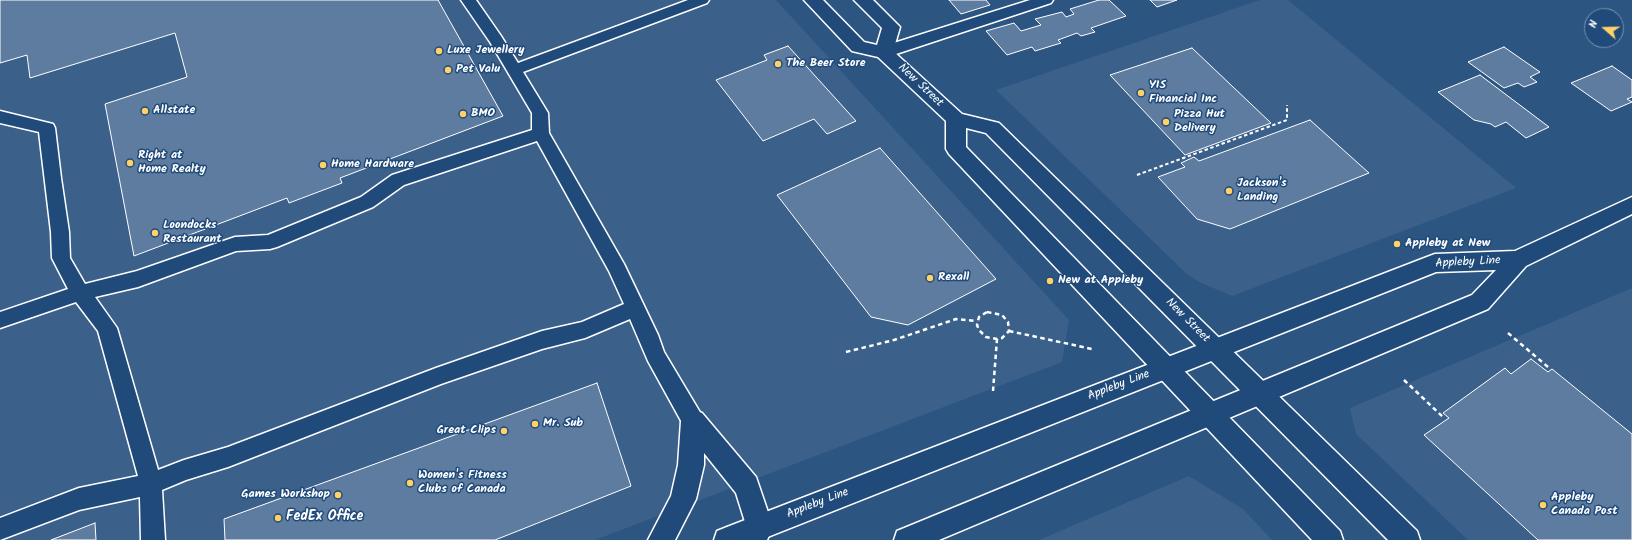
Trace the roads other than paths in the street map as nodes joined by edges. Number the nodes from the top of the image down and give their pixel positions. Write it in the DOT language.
graph roads {
  1 [pos="468,0"];
  2 [pos="702,0"];
  3 [pos="813,0"];
  4 [pos="863,0"];
  5 [pos="1046,0"];
  6 [pos="884,52"];
  7 [pos="514,70"];
  8 [pos="0,117"];
  9 [pos="956,119"];
  10 [pos="541,133"];
  11 [pos="1632,205"];
  12 [pos="1518,260"];
  13 [pos="80,293"];
  14 [pos="634,308"];
  15 [pos="0,320"];
  16 [pos="1215,349"];
  17 [pos="1165,368"];
  18 [pos="1260,393"];
  19 [pos="1209,414"];
  20 [pos="693,421"];
  21 [pos="151,484"];
  22 [pos="0,529"];
  23 [pos="756,533"];
  24 [pos="153,540"];
  25 [pos="661,540"];
  26 [pos="727,540"];
  27 [pos="907,540"];
  28 [pos="1330,540"];
  29 [pos="1407,540"];
  1 -- 7 [label="lane"];
  2 -- 7 [label="lane"];
  3 -- 6 [label="main road, New Street"];
  4 -- 6 [label="main road"];
  5 -- 6 [label="lane"];
  6 -- 9 [label="main road, New Street"];
  7 -- 10 [label="lane"];
  8 -- 13 [label="lane"];
  9 -- 16 [label="main road, New Street"];
  9 -- 17 [label="main road"];
  10 -- 13 [label="lane"];
  10 -- 14 [label="lane"];
  11 -- 12 [label="main road, Appleby Line"];
  12 -- 16 [label="main road, Appleby Line"];
  12 -- 18 [label="main road, Appleby Line"];
  13 -- 15 [label="lane"];
  13 -- 21 [label="lane"];
  14 -- 20 [label="lane"];
  14 -- 21 [label="lane"];
  16 -- 17 [label="main road, Appleby Line"];
  16 -- 18 [label="main road, New Street"];
  17 -- 19 [label="main road"];
  17 -- 23 [label="main road, Appleby Line"];
  18 -- 19 [label="main road, Appleby Line"];
  18 -- 29 [label="main road, New Street"];
  19 -- 27 [label="main road, Appleby Line"];
  19 -- 28 [label="main road"];
  20 -- 23 [label="main road"];
  20 -- 25 [label="main road"];
  21 -- 22 [label="lane"];
  21 -- 24 [label="lane"];
  23 -- 26 [label="main road, Appleby Line"];
}
